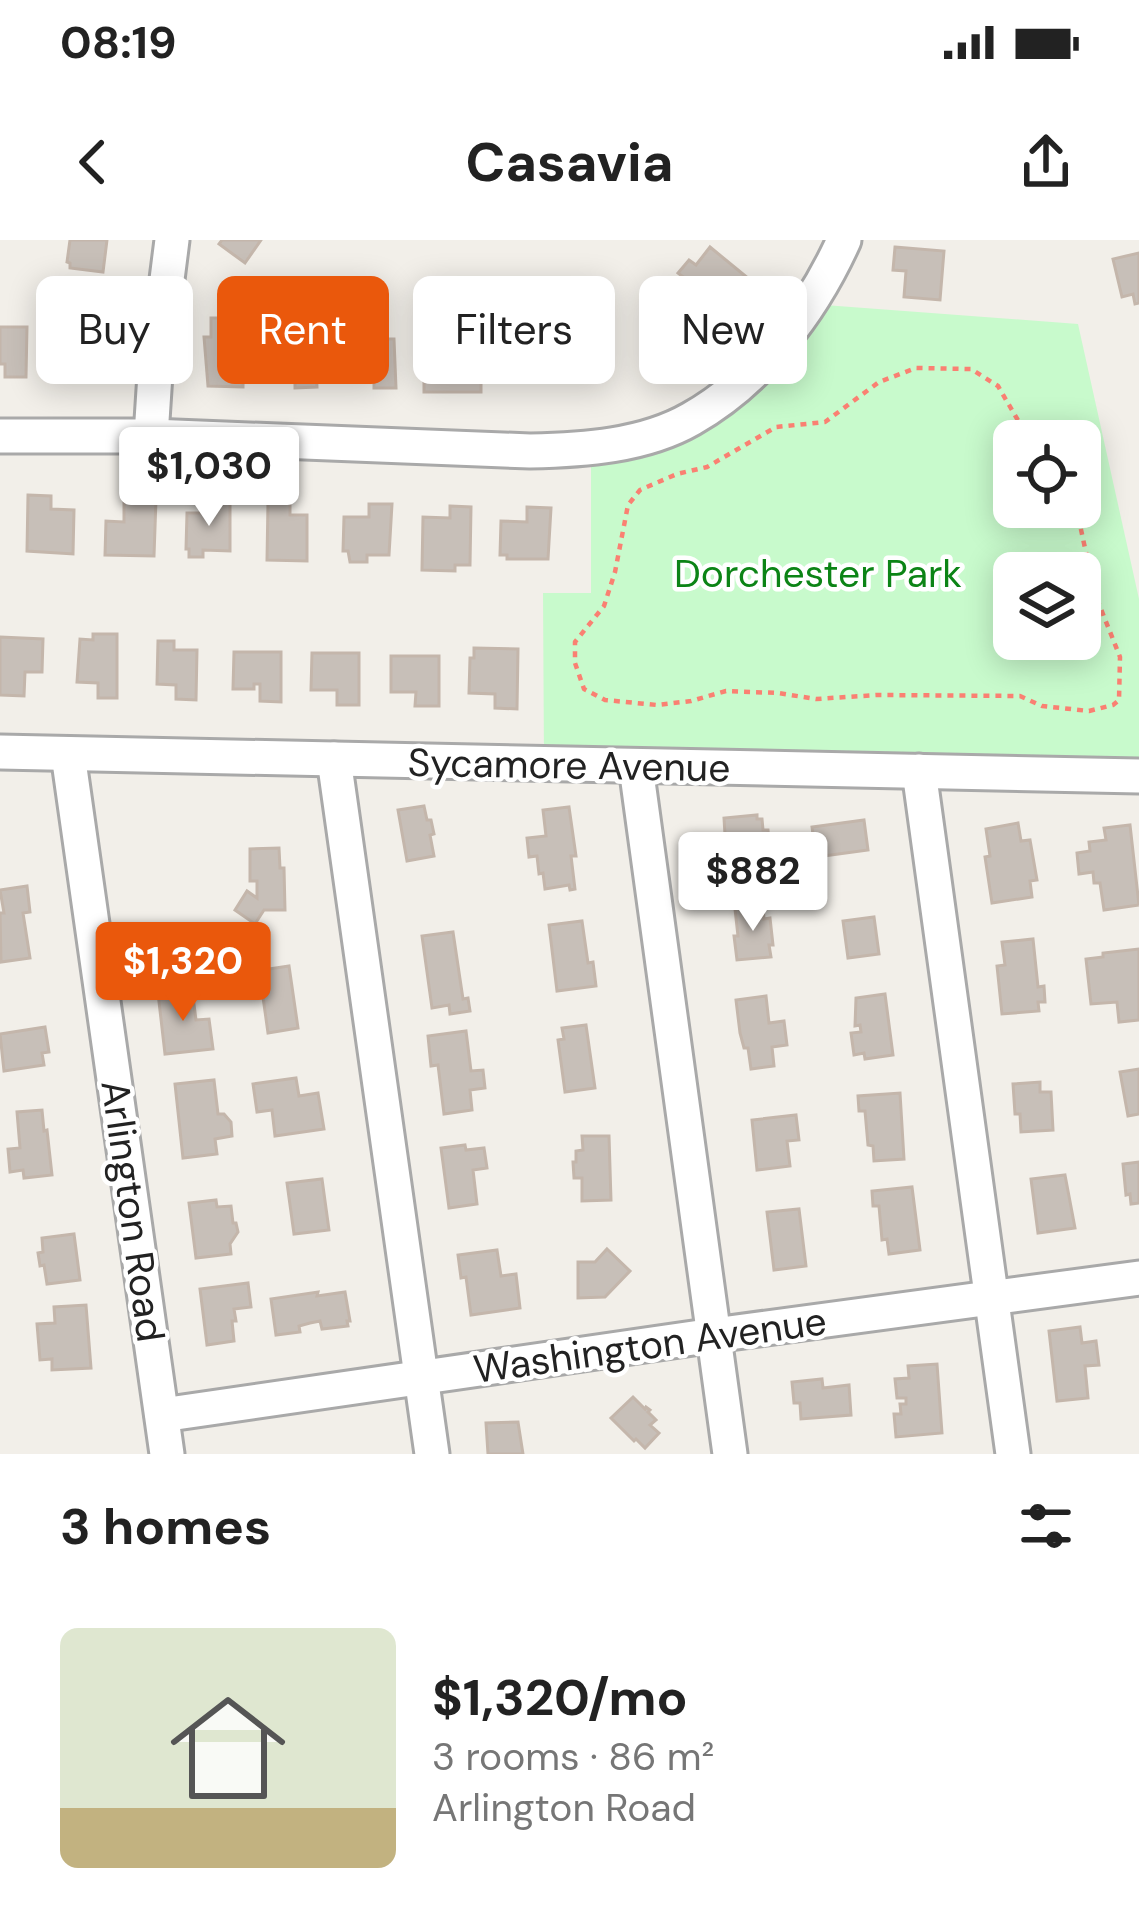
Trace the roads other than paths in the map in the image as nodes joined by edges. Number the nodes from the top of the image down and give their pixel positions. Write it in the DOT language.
graph roads {
  1 [pos="172,240"];
  2 [pos="844,240"];
  3 [pos="0,436"];
  4 [pos="151,436"];
  5 [pos="0,752"];
  6 [pos="68,754"];
  7 [pos="334,759"];
  8 [pos="636,767"];
  9 [pos="919,771"];
  10 [pos="1139,776"];
  11 [pos="1139,1278"];
  12 [pos="992,1299"];
  13 [pos="714,1335"];
  14 [pos="422,1377"];
  15 [pos="161,1415"];
  16 [pos="167,1454"];
  17 [pos="433,1454"];
  18 [pos="730,1454"];
  19 [pos="1013,1454"];
  1 -- 4 [label="street"];
  2 -- 4 [label="street"];
  3 -- 4 [label="street"];
  5 -- 6 [label="street, Sycamore Avenue"];
  6 -- 7 [label="street, Sycamore Avenue"];
  6 -- 15 [label="street, Arlington Road"];
  7 -- 8 [label="street, Sycamore Avenue"];
  7 -- 14 [label="street"];
  8 -- 9 [label="street, Sycamore Avenue"];
  8 -- 13 [label="street"];
  9 -- 10 [label="street, Sycamore Avenue"];
  9 -- 12 [label="street"];
  11 -- 12 [label="street, Washington Avenue"];
  12 -- 13 [label="street, Washington Avenue"];
  12 -- 19 [label="street"];
  13 -- 14 [label="street, Washington Avenue"];
  13 -- 18 [label="street"];
  14 -- 15 [label="street, Washington Avenue"];
  14 -- 17 [label="street"];
  15 -- 16 [label="street, Arlington Road"];
}
